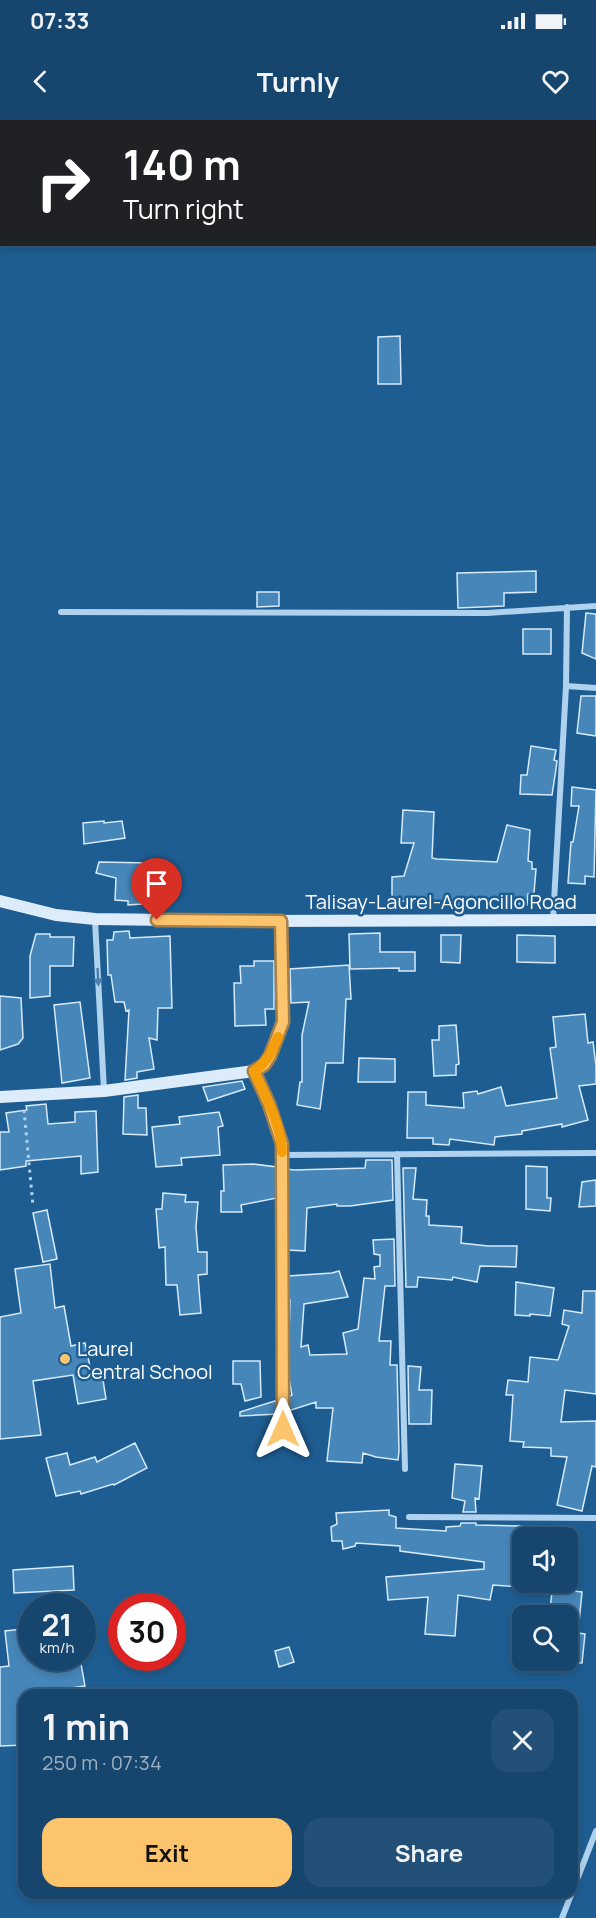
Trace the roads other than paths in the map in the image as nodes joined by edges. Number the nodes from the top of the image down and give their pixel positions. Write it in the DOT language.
graph roads {
  1 [pos="596,606"];
  2 [pos="567,607"];
  3 [pos="61,612"];
  4 [pos="566,686"];
  5 [pos="596,688"];
  6 [pos="0,901"];
  7 [pos="95,919"];
  8 [pos="553,920"];
  9 [pos="596,920"];
  10 [pos="281,921"];
  11 [pos="254,1071"];
  12 [pos="104,1091"];
  13 [pos="0,1097"];
  14 [pos="596,1153"];
  15 [pos="398,1154"];
  16 [pos="282,1155"];
  17 [pos="283,1429"];
  18 [pos="405,1469"];
  19 [pos="409,1517"];
  20 [pos="596,1518"];
  21 [pos="596,1831"];
  22 [pos="578,1877"];
  23 [pos="569,1899"];
  24 [pos="562,1918"];
  1 -- 2 [label="street"];
  2 -- 3 [label="street"];
  2 -- 4 [label="street"];
  4 -- 5 [label="street"];
  4 -- 8 [label="street"];
  6 -- 7 [label="main road, Talisay-Laurel-Agoncillo Road"];
  7 -- 10 [label="main road, Talisay-Laurel-Agoncillo Road"];
  7 -- 12 [label="street, one-way"];
  8 -- 9 [label="main road, Talisay-Laurel-Agoncillo Road"];
  8 -- 10 [label="main road, Talisay-Laurel-Agoncillo Road"];
  10 -- 11 [label="main road"];
  11 -- 12 [label="main road"];
  11 -- 16 [label="street"];
  12 -- 13 [label="main road"];
  14 -- 15 [label="street"];
  15 -- 16 [label="street"];
  15 -- 18 [label="street"];
  16 -- 17 [label="street"];
  19 -- 20 [label="street"];
  21 -- 22 [label="street"];
  23 -- 24 [label="street"];
}
